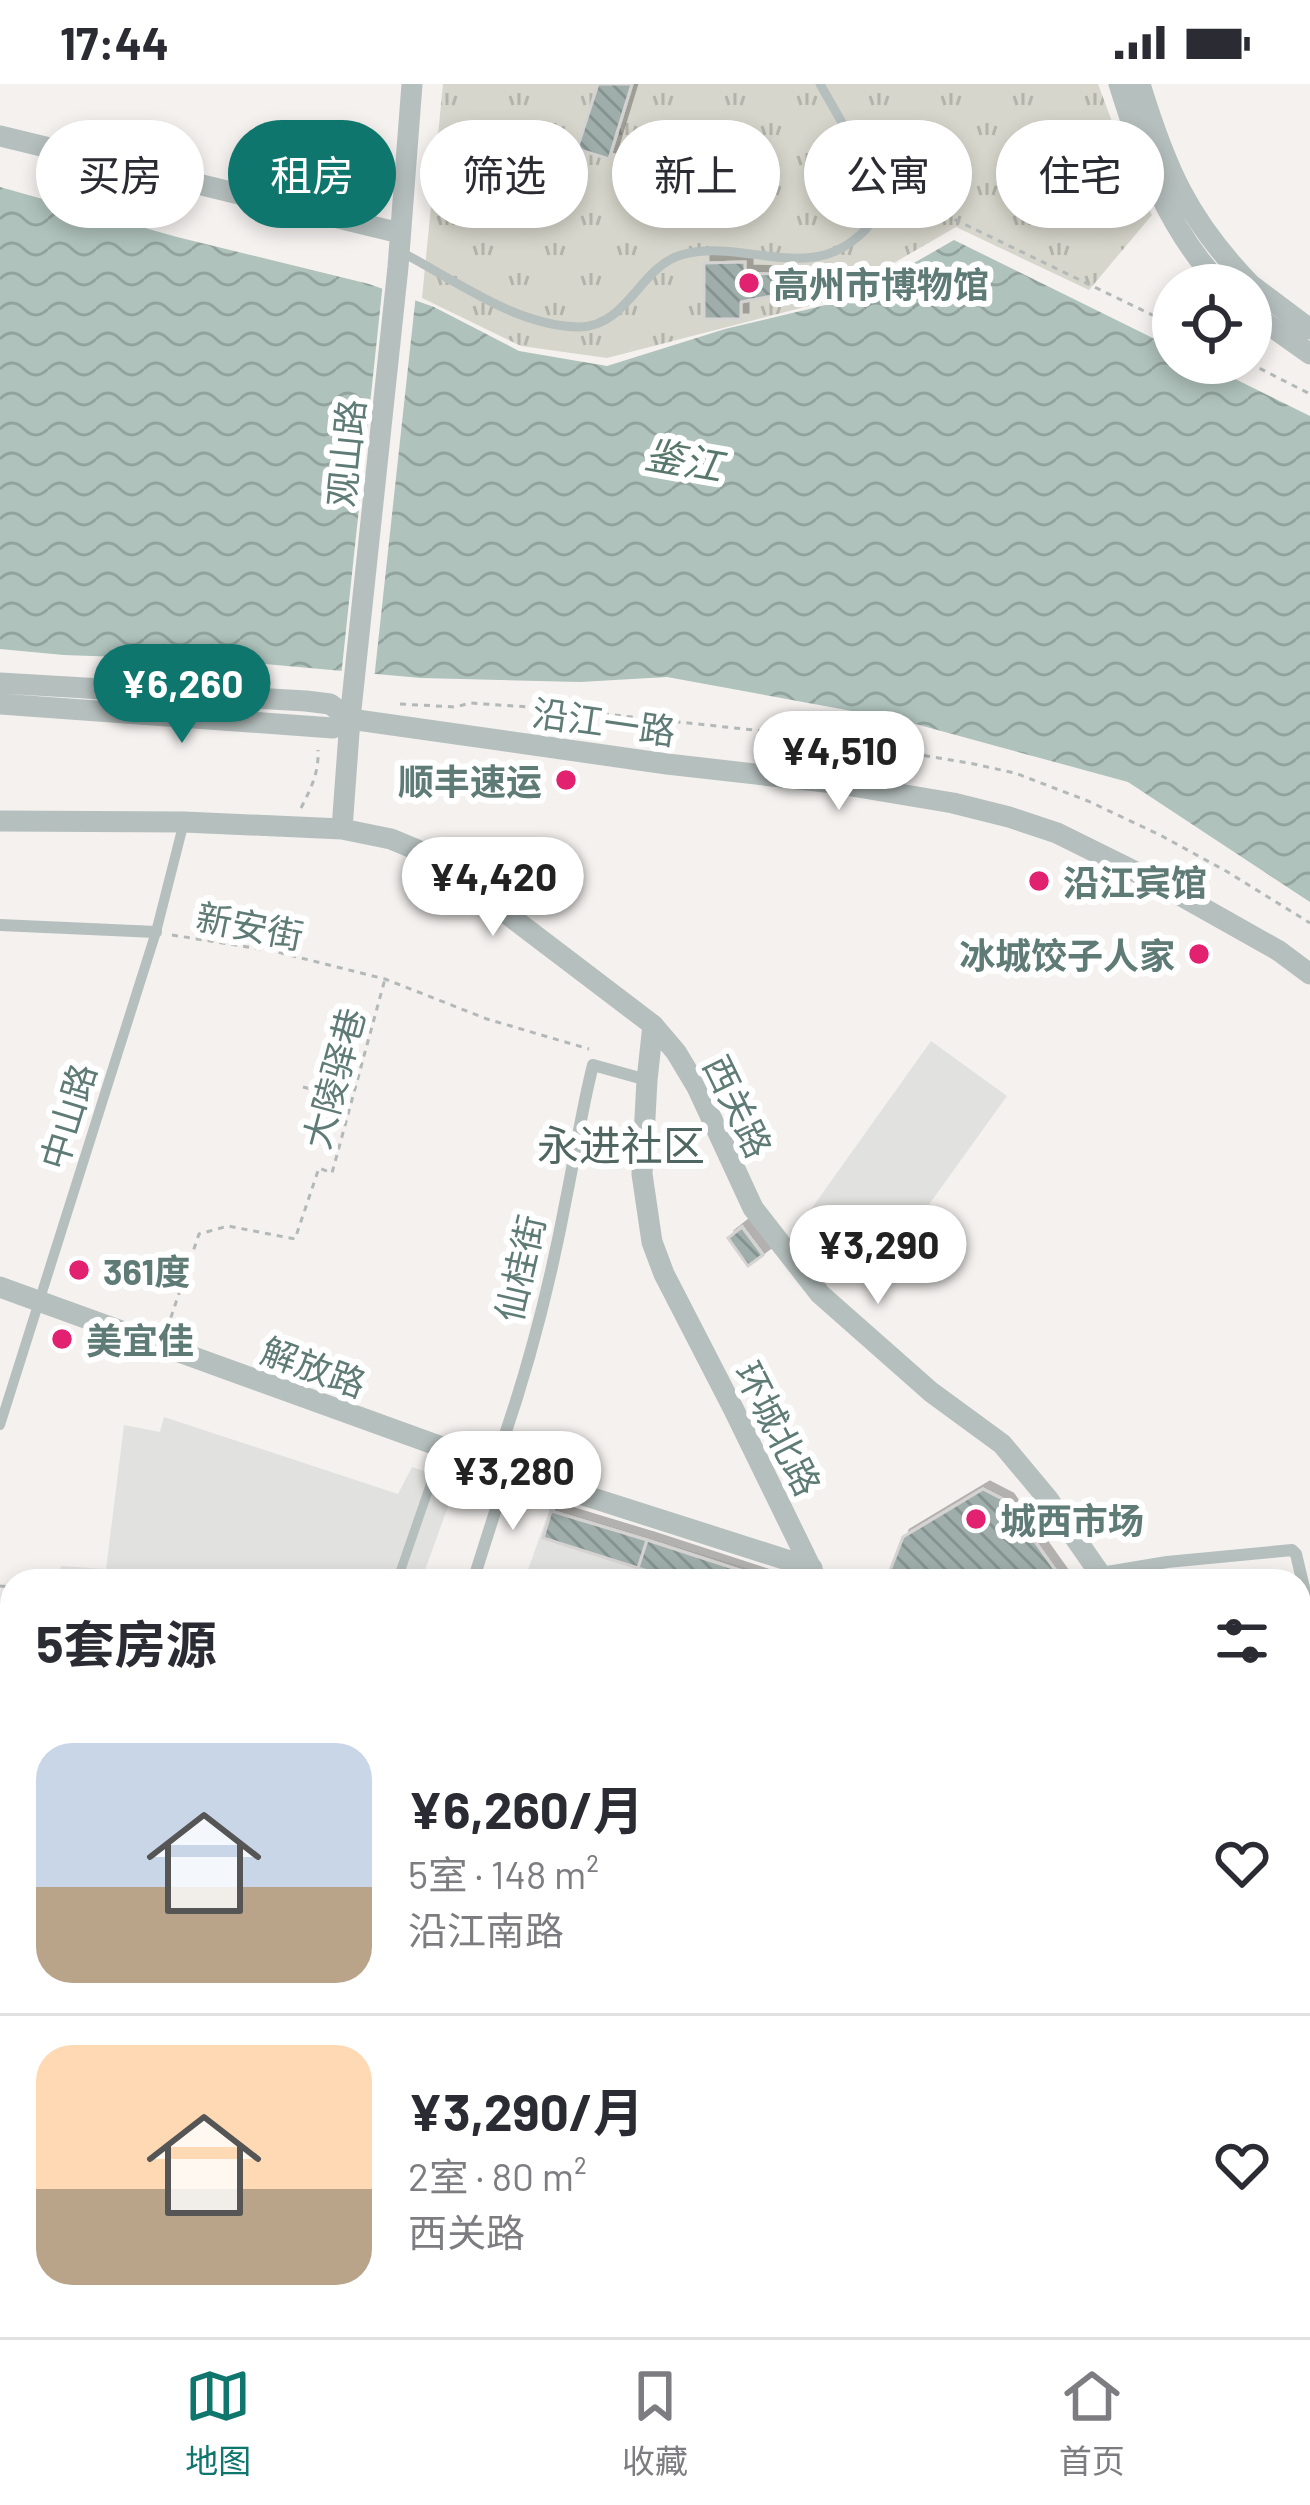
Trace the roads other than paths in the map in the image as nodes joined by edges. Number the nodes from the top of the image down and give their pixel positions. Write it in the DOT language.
graph roads {
  1 [pos="412,84"];
  2 [pos="820,84"];
  3 [pos="1119,84"];
  4 [pos="1140,84"];
  5 [pos="0,136"];
  6 [pos="398,250"];
  7 [pos="1205,264"];
  8 [pos="1233,264"];
  9 [pos="1272,301"];
  10 [pos="1272,327"];
  11 [pos="1310,329"];
  12 [pos="1310,354"];
  13 [pos="0,683"];
  14 [pos="0,704"];
  15 [pos="350,719"];
  16 [pos="0,821"];
  17 [pos="184,822"];
  18 [pos="342,829"];
  19 [pos="0,926"];
  20 [pos="155,932"];
  21 [pos="1310,974"];
  22 [pos="653,1025"];
  23 [pos="646,1080"];
  24 [pos="0,1287"];
  25 [pos="40,1300"];
  26 [pos="0,1426"];
  27 [pos="442,1448"];
  28 [pos="501,1468"];
  29 [pos="401,1569"];
  30 [pos="476,1569"];
  31 [pos="799,1569"];
  32 [pos="812,1569"];
  33 [pos="1097,1569"];
  34 [pos="1137,1569"];
  35 [pos="1300,1569"];
  1 -- 6 [label="street, 观山路"];
  2 -- 6 [label="lane"];
  3 -- 7 [label="street"];
  4 -- 8 [label="street"];
  5 -- 6 [label="street"];
  6 -- 15 [label="street, 观山路"];
  9 -- 11 [label="street"];
  10 -- 12 [label="street"];
  13 -- 15 [label="street"];
  14 -- 15 [label="street"];
  15 -- 18 [label="street, 观山路"];
  15 -- 21 [label="street, 沿江一路"];
  16 -- 17 [label="street, 西关路"];
  17 -- 18 [label="street, 西关路"];
  17 -- 20 [label="street, 中山路"];
  18 -- 22 [label="street, 西关路"];
  19 -- 20 [label="street"];
  20 -- 25 [label="street, 中山路"];
  22 -- 23 [label="street, 环城北路"];
  22 -- 33 [label="street, 西关路"];
  23 -- 28 [label="street, 仙桂街"];
  23 -- 32 [label="street, 环城北路"];
  24 -- 25 [label="street, 解放路"];
  25 -- 26 [label="street, 中山路"];
  25 -- 27 [label="street, 解放路"];
  27 -- 28 [label="street, 解放路"];
  27 -- 29 [label="lane"];
  28 -- 30 [label="street, 仙桂街"];
  28 -- 31 [label="street, 解放路"];
  34 -- 35 [label="street"];
}
